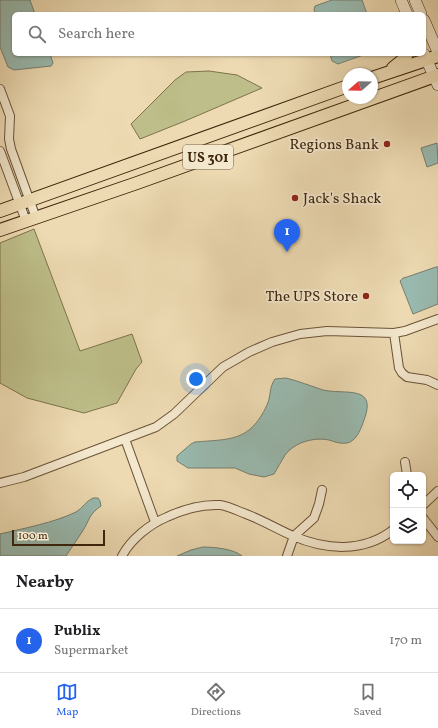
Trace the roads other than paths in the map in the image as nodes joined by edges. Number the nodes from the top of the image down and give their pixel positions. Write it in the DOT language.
graph roads {
  1 [pos="401,0"];
  2 [pos="415,0"];
  3 [pos="406,12"];
  4 [pos="420,12"];
  5 [pos="426,25"];
  6 [pos="438,52"];
  7 [pos="406,56"];
  8 [pos="438,56"];
  9 [pos="425,57"];
  10 [pos="387,72"];
  11 [pos="378,76"];
  12 [pos="437,79"];
  13 [pos="342,88"];
  14 [pos="0,89"];
  15 [pos="0,151"];
  16 [pos="24,202"];
  17 [pos="0,211"];
  18 [pos="31,220"];
  19 [pos="0,230"];
  20 [pos="438,319"];
  21 [pos="394,333"];
  22 [pos="438,385"];
  23 [pos="125,439"];
  24 [pos="405,462"];
  25 [pos="407,472"];
  26 [pos="0,483"];
  27 [pos="322,490"];
  28 [pos="438,491"];
  29 [pos="426,502"];
  30 [pos="155,522"];
  31 [pos="426,522"];
  32 [pos="390,532"];
  33 [pos="294,536"];
  34 [pos="438,537"];
  35 [pos="122,556"];
  36 [pos="287,556"];
  1 -- 3 [label="main road"];
  2 -- 4 [label="main road"];
  5 -- 6 [label="main road"];
  7 -- 10 [label="main road"];
  8 -- 9 [label="main road"];
  9 -- 10 [label="main road"];
  9 -- 12 [label="main road"];
  10 -- 11 [label="main road"];
  12 -- 18 [label="main road, US 301"];
  13 -- 16 [label="main road, US 301"];
  14 -- 16 [label="street"];
  15 -- 16 [label="street"];
  16 -- 17 [label="main road, US 301"];
  16 -- 18 [label="street"];
  18 -- 19 [label="main road, US 301"];
  20 -- 21 [label="street"];
  21 -- 22 [label="street"];
  21 -- 23 [label="street"];
  23 -- 26 [label="street"];
  23 -- 30 [label="street"];
  24 -- 25 [label="street"];
  27 -- 33 [label="street"];
  28 -- 29 [label="street"];
  30 -- 33 [label="street"];
  30 -- 35 [label="street"];
  31 -- 34 [label="street"];
  32 -- 33 [label="street"];
  33 -- 36 [label="street"];
}
